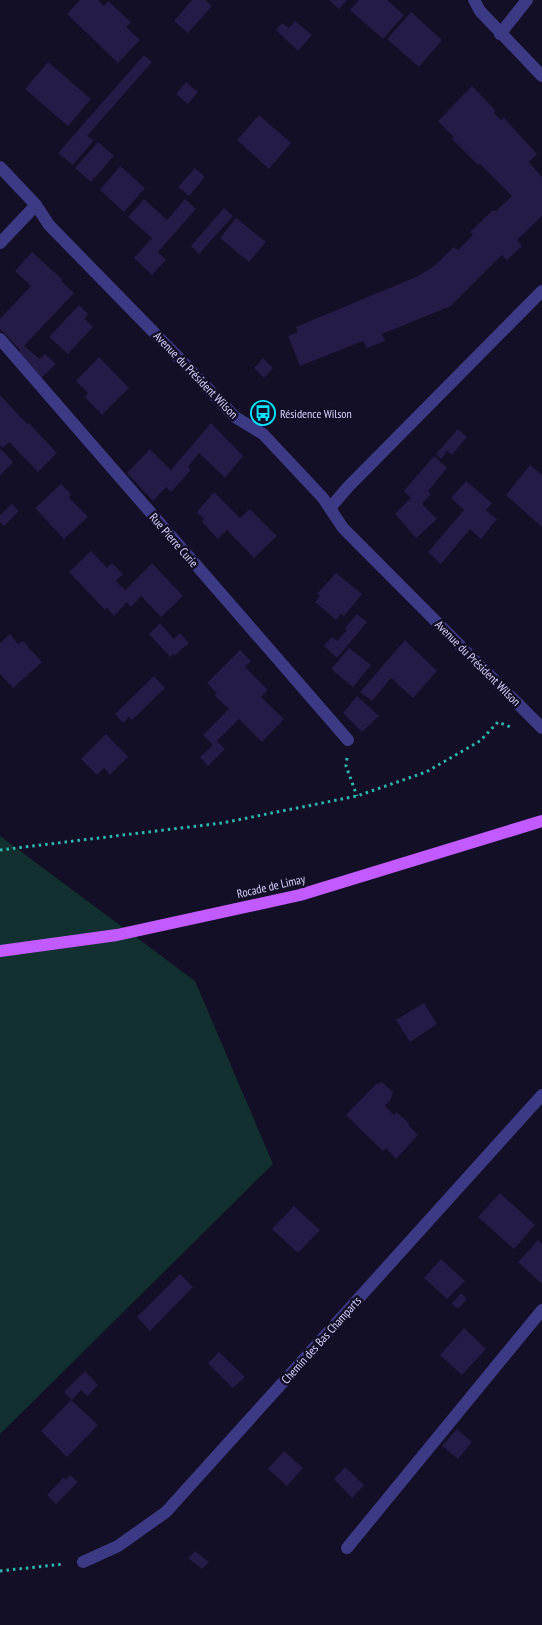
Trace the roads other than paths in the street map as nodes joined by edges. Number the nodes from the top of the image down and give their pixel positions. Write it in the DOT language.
graph roads {
  1 [pos="474,0"];
  2 [pos="526,0"];
  3 [pos="500,34"];
  4 [pos="542,76"];
  5 [pos="0,167"];
  6 [pos="36,205"];
  7 [pos="0,243"];
  8 [pos="542,291"];
  9 [pos="0,339"];
  10 [pos="330,508"];
  11 [pos="542,728"];
  12 [pos="348,740"];
  13 [pos="542,821"];
  14 [pos="0,951"];
  15 [pos="542,1095"];
  16 [pos="542,1310"];
  17 [pos="347,1548"];
  18 [pos="83,1562"];
  1 -- 3 [label="street"];
  2 -- 3 [label="street"];
  3 -- 4 [label="street"];
  5 -- 6 [label="street, Avenue du Président Wilson"];
  6 -- 7 [label="street"];
  6 -- 10 [label="street, Avenue du Président Wilson"];
  8 -- 10 [label="street"];
  9 -- 12 [label="street, Rue Pierre Curie"];
  10 -- 11 [label="street, Avenue du Président Wilson"];
  13 -- 14 [label="main road, Rocade de Limay"];
  15 -- 18 [label="street, Chemin des Bas Champarts"];
  16 -- 17 [label="street"];
}
